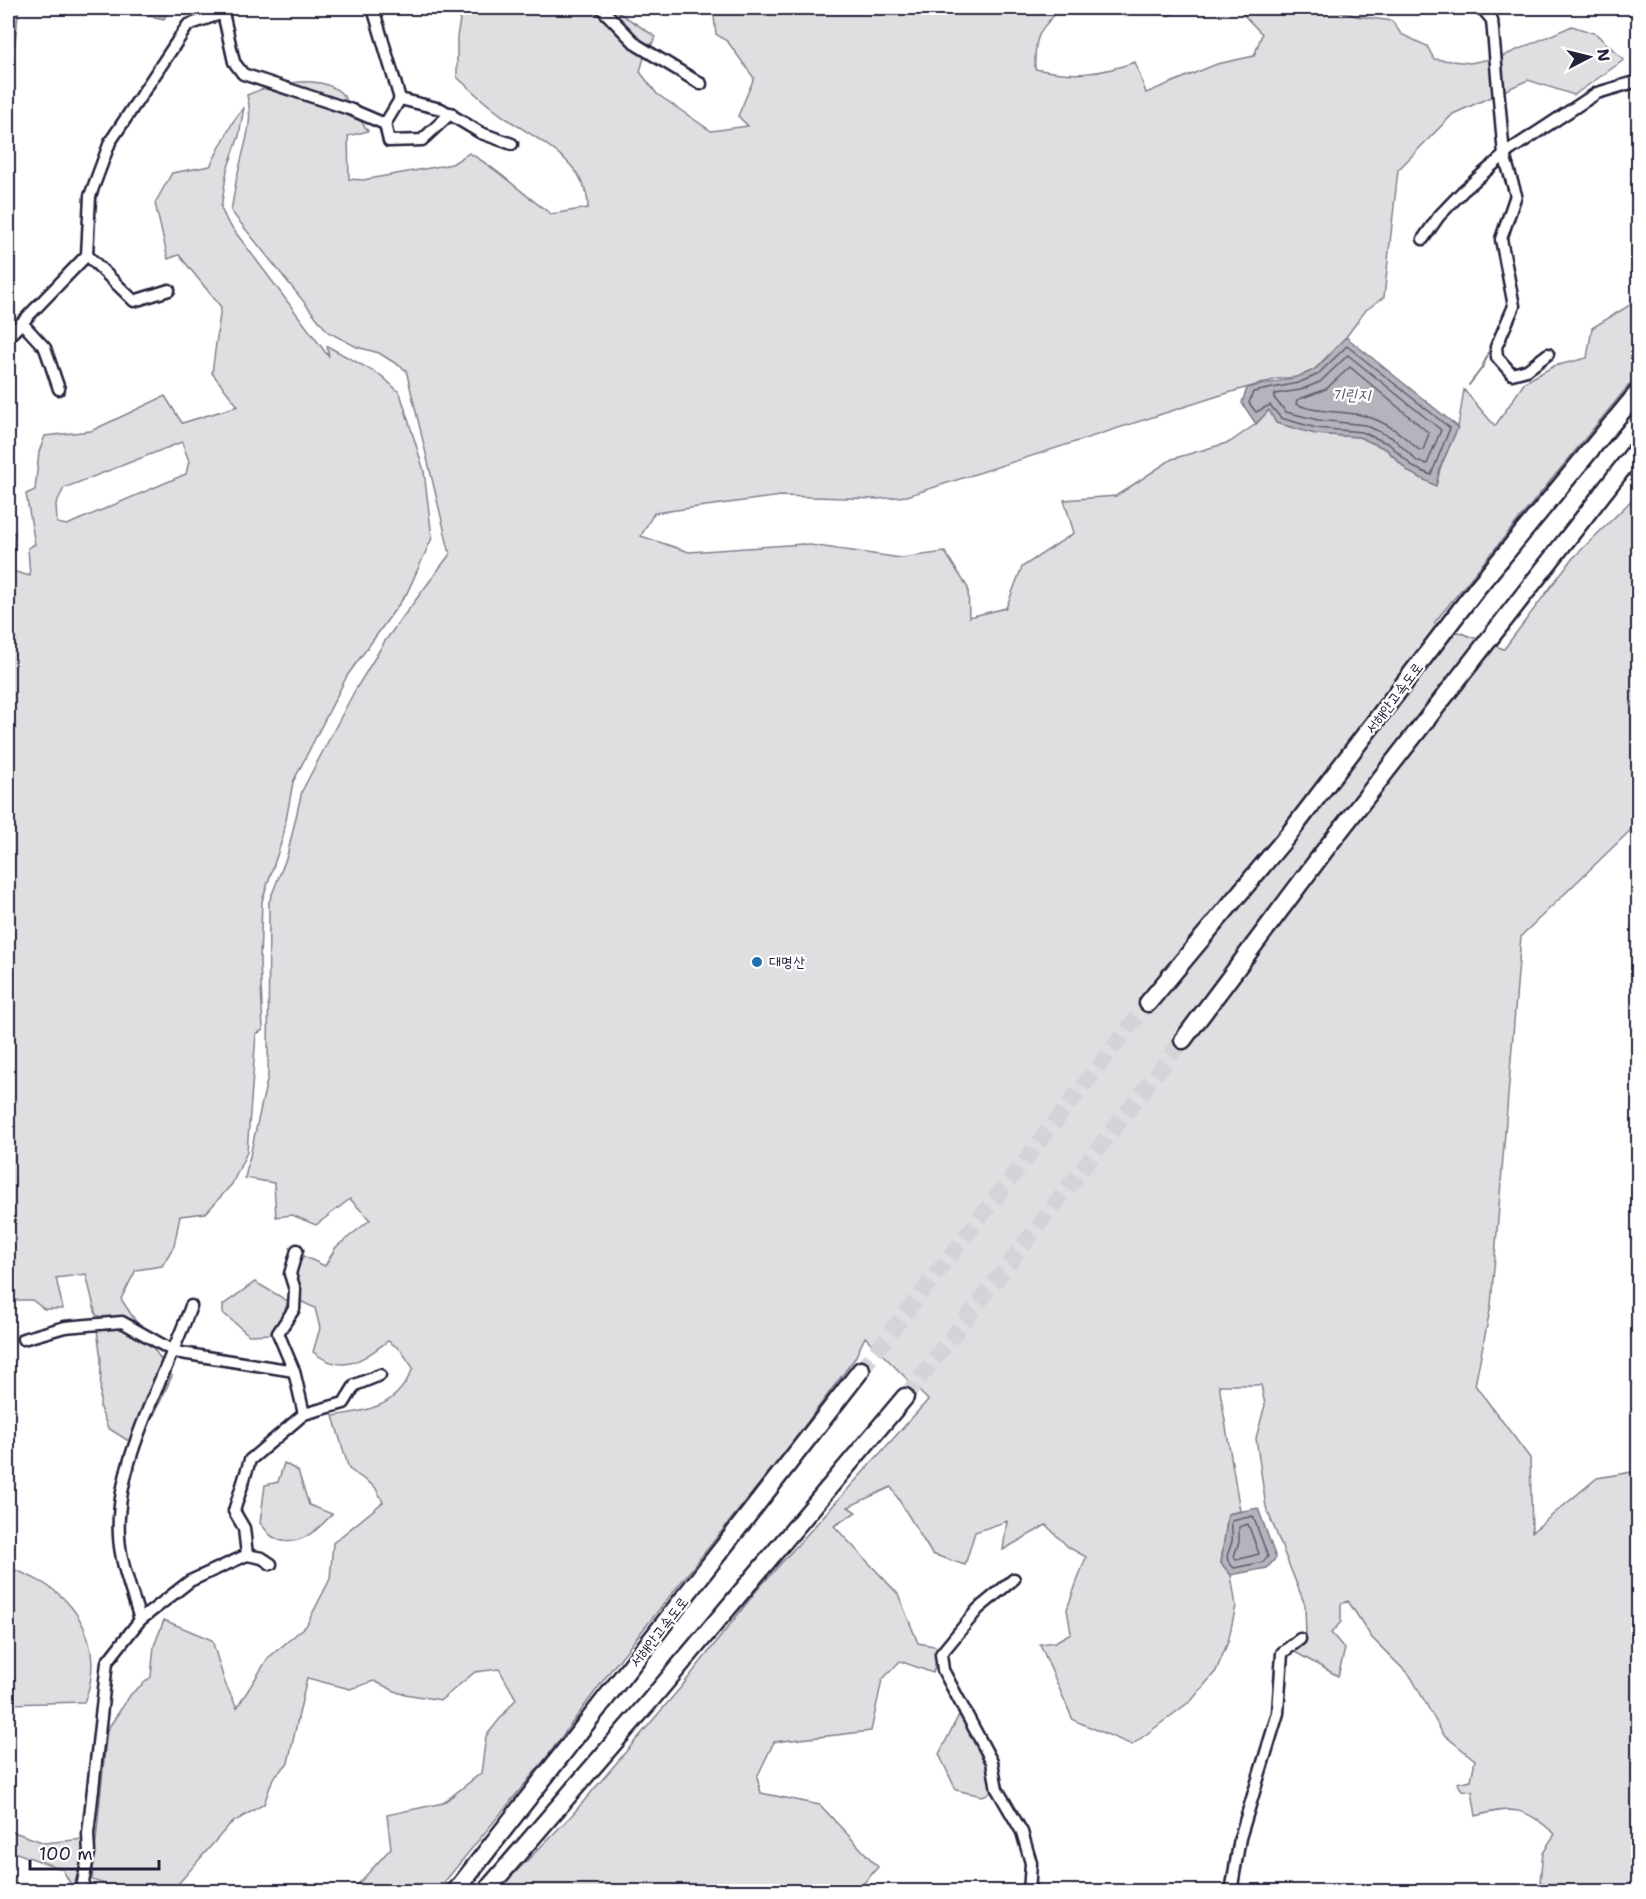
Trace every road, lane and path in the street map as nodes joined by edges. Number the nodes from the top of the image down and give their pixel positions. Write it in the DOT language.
graph roads {
  1 [pos="373,8"];
  2 [pos="601,8"];
  3 [pos="1482,8"];
  4 [pos="222,10"];
  5 [pos="1638,81"];
  6 [pos="701,84"];
  7 [pos="400,99"];
  8 [pos="451,114"];
  9 [pos="385,124"];
  10 [pos="512,144"];
  11 [pos="1504,155"];
  12 [pos="1423,239"];
  13 [pos="87,255"];
  14 [pos="169,290"];
  15 [pos="22,323"];
  16 [pos="8,337"];
  17 [pos="1548,354"];
  18 [pos="59,389"];
  19 [pos="1638,392"];
  20 [pos="1638,448"];
  21 [pos="1148,1003"];
  22 [pos="1183,1040"];
  23 [pos="297,1250"];
  24 [pos="191,1306"];
  25 [pos="23,1339"];
  26 [pos="175,1352"];
  27 [pos="861,1370"];
  28 [pos="294,1371"];
  29 [pos="380,1374"];
  30 [pos="905,1397"];
  31 [pos="304,1414"];
  32 [pos="247,1555"];
  33 [pos="271,1563"];
  34 [pos="1014,1579"];
  35 [pos="140,1620"];
  36 [pos="1300,1639"];
  37 [pos="81,1892"];
  38 [pos="455,1892"];
  39 [pos="485,1892"];
  40 [pos="1029,1892"];
  41 [pos="1231,1892"];
  1 -- 7 [label="street"];
  2 -- 6 [label="street"];
  3 -- 11 [label="street"];
  4 -- 9 [label="street"];
  4 -- 13 [label="street"];
  5 -- 11 [label="street"];
  7 -- 8 [label="street"];
  7 -- 9 [label="street"];
  8 -- 9 [label="street"];
  8 -- 10 [label="street"];
  11 -- 12 [label="street"];
  11 -- 17 [label="street"];
  13 -- 14 [label="street"];
  13 -- 15 [label="street"];
  15 -- 16 [label="street"];
  15 -- 18 [label="street"];
  19 -- 21 [label="highway, 서해안고속도로"];
  20 -- 22 [label="highway"];
  23 -- 28 [label="street"];
  24 -- 26 [label="street"];
  25 -- 26 [label="street"];
  26 -- 28 [label="street"];
  26 -- 35 [label="street"];
  27 -- 38 [label="highway, 서해안고속도로"];
  28 -- 31 [label="street"];
  29 -- 31 [label="street"];
  30 -- 39 [label="highway"];
  31 -- 32 [label="street"];
  32 -- 33 [label="street"];
  32 -- 35 [label="street"];
  34 -- 40 [label="street"];
  35 -- 37 [label="street"];
  36 -- 41 [label="street"];
}
